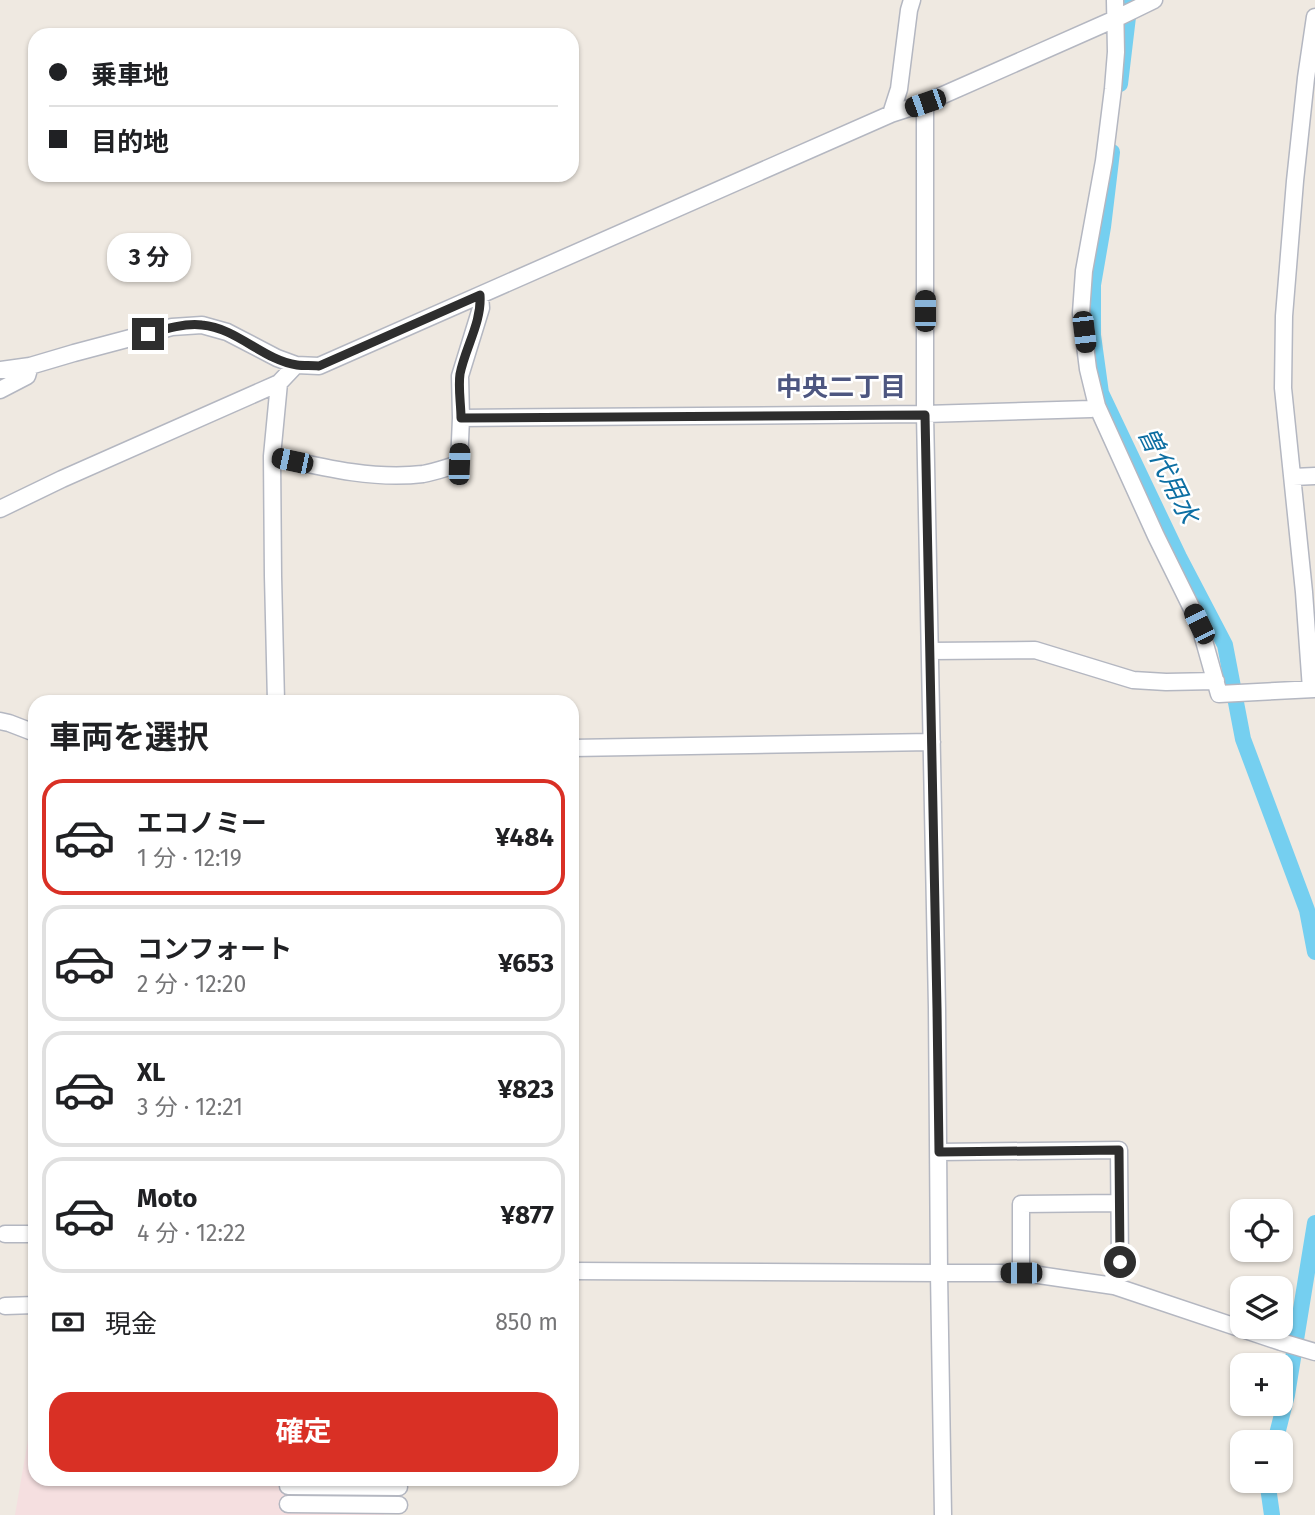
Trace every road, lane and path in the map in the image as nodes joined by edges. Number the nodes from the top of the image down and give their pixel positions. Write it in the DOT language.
graph roads {
  1 [pos="912,0"];
  2 [pos="1115,0"];
  3 [pos="1146,3"];
  4 [pos="1315,17"];
  5 [pos="1116,19"];
  6 [pos="925,103"];
  7 [pos="891,114"];
  8 [pos="480,295"];
  9 [pos="296,365"];
  10 [pos="30,366"];
  11 [pos="0,370"];
  12 [pos="279,383"];
  13 [pos="0,390"];
  14 [pos="1097,407"];
  15 [pos="925,415"];
  16 [pos="461,418"];
  17 [pos="272,456"];
  18 [pos="1315,476"];
  19 [pos="1293,477"];
  20 [pos="0,509"];
  21 [pos="930,651"];
  22 [pos="1218,687"];
  23 [pos="1313,689"];
  24 [pos="276,695"];
  25 [pos="0,721"];
  26 [pos="28,730"];
  27 [pos="932,743"];
  28 [pos="579,748"];
  29 [pos="939,1152"];
  30 [pos="1119,1203"];
  31 [pos="5,1234"];
  32 [pos="28,1234"];
  33 [pos="579,1271"];
  34 [pos="939,1273"];
  35 [pos="1021,1273"];
  36 [pos="1111,1285"];
  37 [pos="28,1305"];
  38 [pos="5,1306"];
  39 [pos="1311,1350"];
  40 [pos="399,1486"];
  41 [pos="288,1504"];
  42 [pos="399,1510"];
  43 [pos="943,1515"];
  1 -- 7 [label="street"];
  2 -- 5 [label="street"];
  3 -- 5 [label="street"];
  4 -- 19 [label="street"];
  5 -- 6 [label="street"];
  5 -- 14 [label="street"];
  6 -- 7 [label="street"];
  6 -- 15 [label="street"];
  7 -- 8 [label="street"];
  8 -- 9 [label="street"];
  8 -- 16 [label="street"];
  9 -- 10 [label="street"];
  9 -- 12 [label="street"];
  10 -- 11 [label="street"];
  10 -- 13 [label="street"];
  12 -- 17 [label="street"];
  12 -- 20 [label="street"];
  14 -- 15 [label="street"];
  14 -- 22 [label="street"];
  15 -- 16 [label="street"];
  15 -- 21 [label="street"];
  16 -- 17 [label="street"];
  17 -- 24 [label="street"];
  18 -- 19 [label="street"];
  19 -- 23 [label="street"];
  21 -- 22 [label="street"];
  21 -- 27 [label="street"];
  22 -- 23 [label="street"];
  25 -- 26 [label="street"];
  27 -- 28 [label="street"];
  27 -- 29 [label="street"];
  29 -- 30 [label="street"];
  29 -- 34 [label="street"];
  30 -- 35 [label="street"];
  30 -- 36 [label="street"];
  31 -- 32 [label="street"];
  33 -- 34 [label="street"];
  34 -- 35 [label="street"];
  34 -- 43 [label="street"];
  35 -- 36 [label="street"];
  36 -- 39 [label="street"];
  37 -- 38 [label="street"];
  40 -- 42 [label="street"];
  41 -- 42 [label="street"];
}
